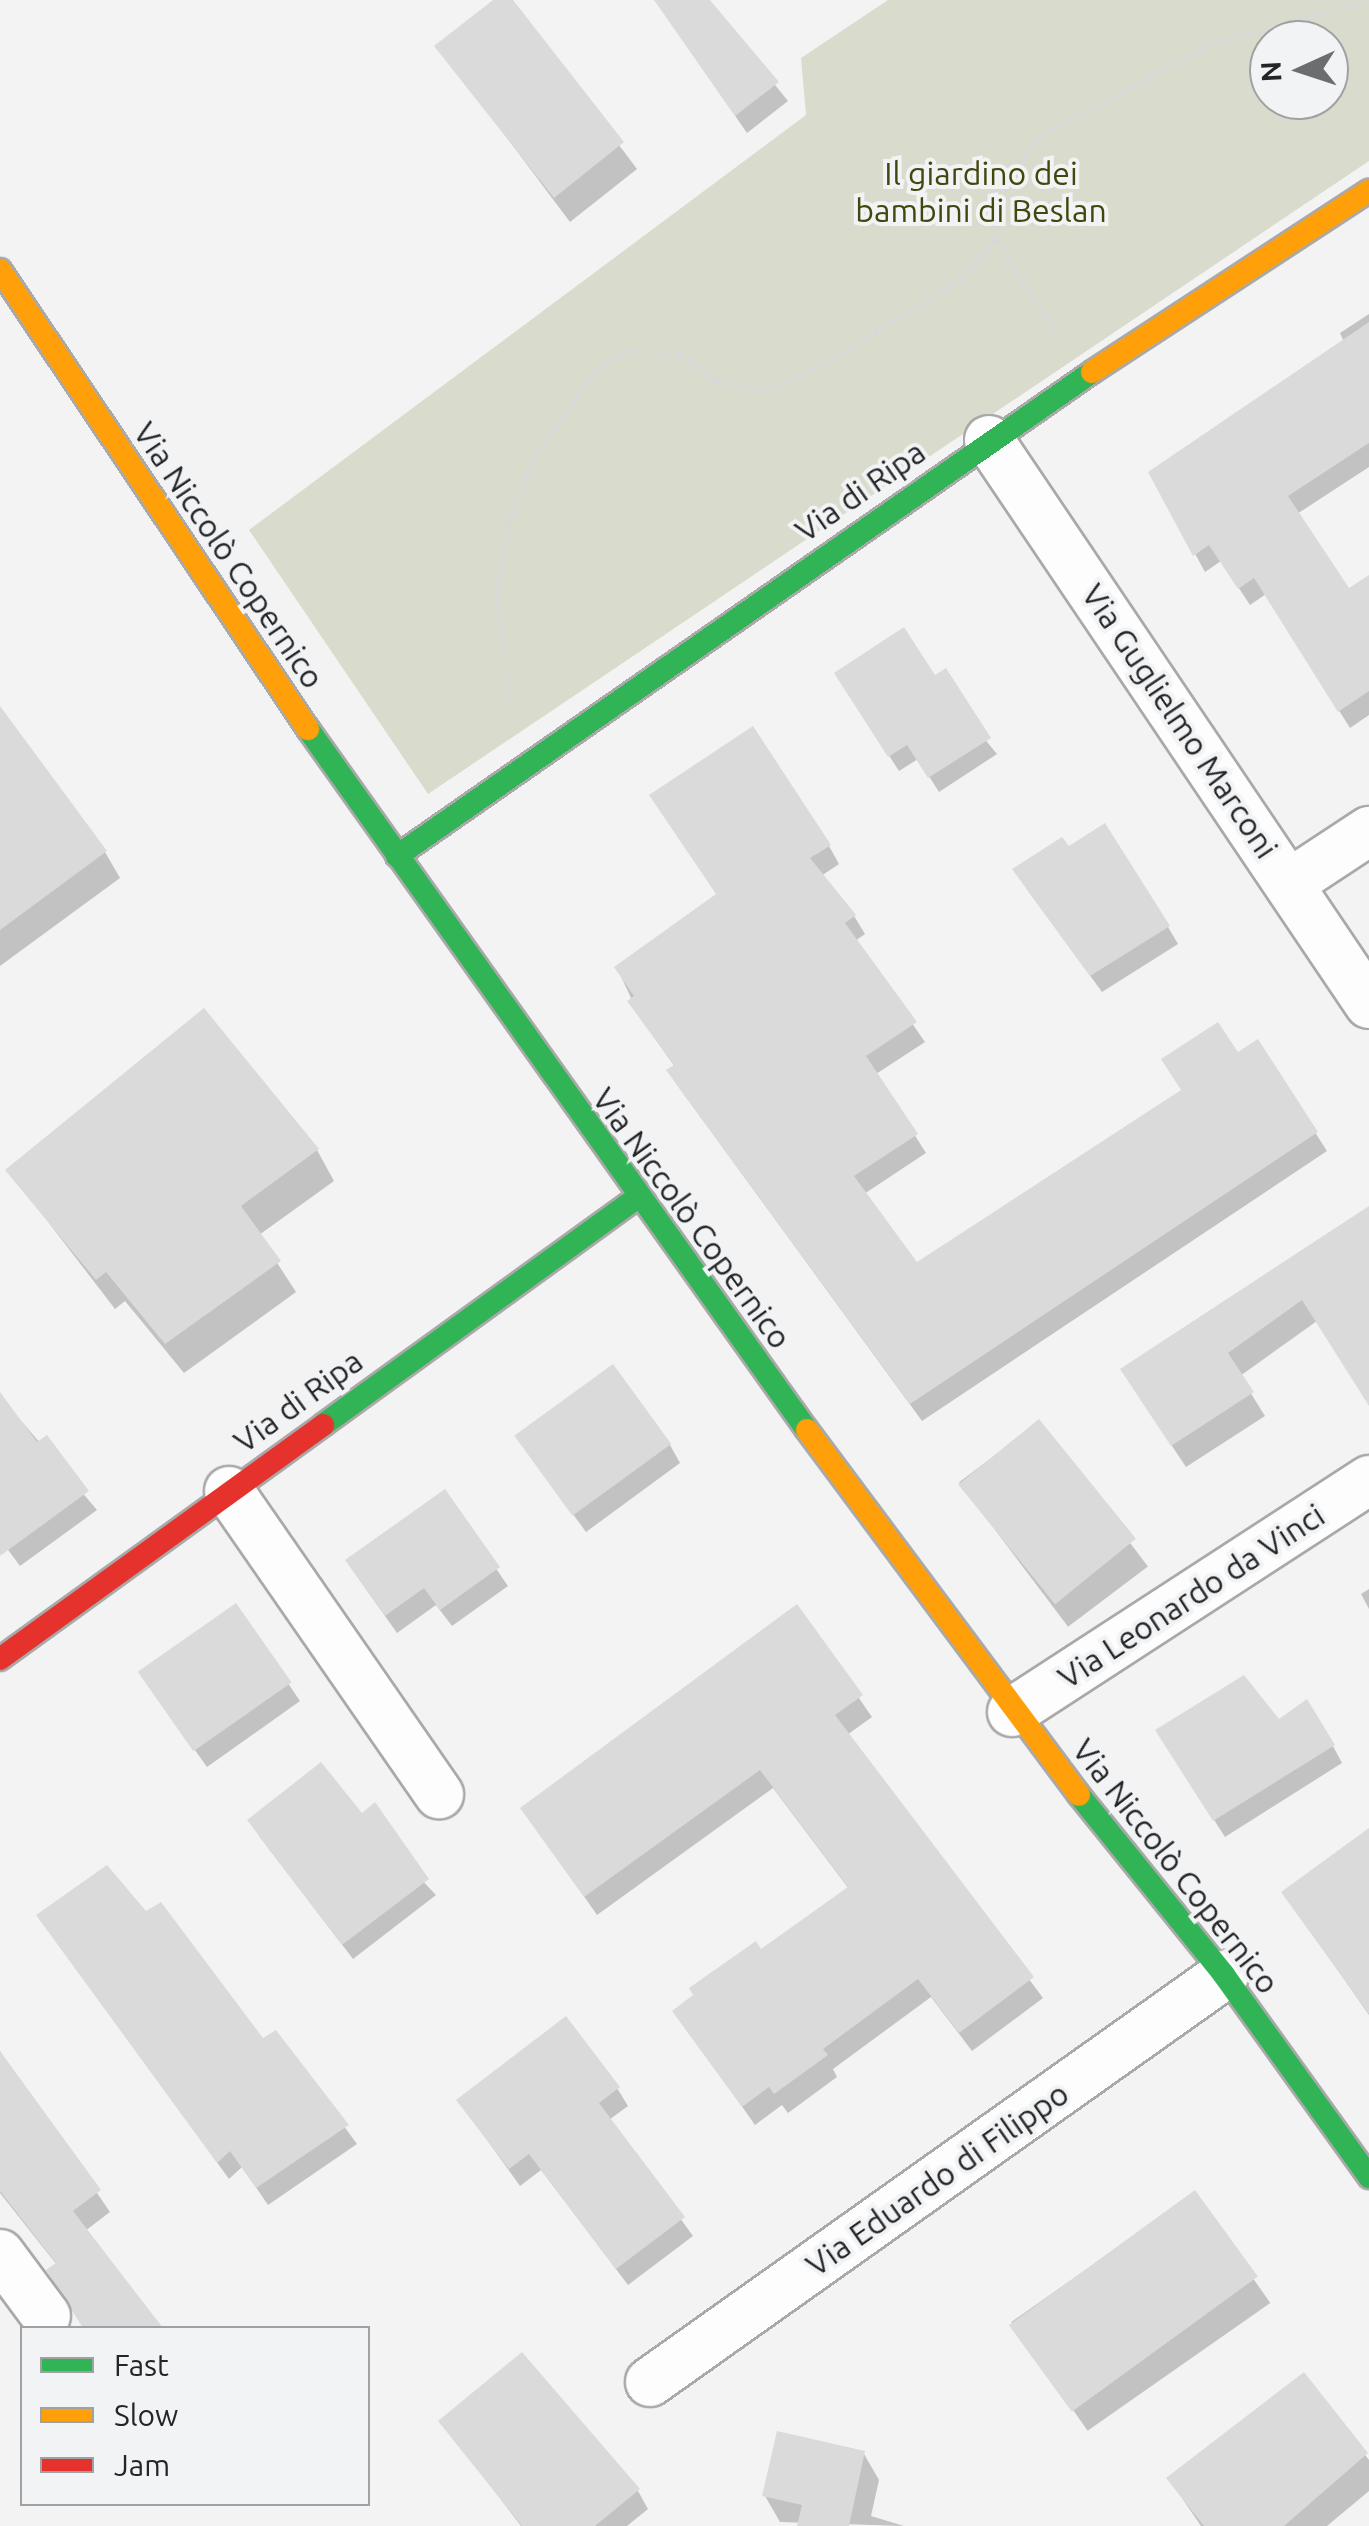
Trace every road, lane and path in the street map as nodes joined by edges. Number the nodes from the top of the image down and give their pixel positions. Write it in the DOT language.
graph roads {
  1 [pos="1369,0"];
  2 [pos="1369,191"];
  3 [pos="995,240"];
  4 [pos="0,270"];
  5 [pos="1085,378"];
  6 [pos="989,440"];
  7 [pos="530,762"];
  8 [pos="1369,831"];
  9 [pos="397,856"];
  10 [pos="1290,883"];
  11 [pos="1369,1004"];
  12 [pos="636,1198"];
  13 [pos="1369,1480"];
  14 [pos="228,1491"];
  15 [pos="0,1659"];
  16 [pos="1012,1712"];
  17 [pos="439,1794"];
  18 [pos="1224,1975"];
  19 [pos="1369,2176"];
  20 [pos="0,2254"];
  21 [pos="46,2316"];
  22 [pos="650,2382"];
  1 -- 3 [label="path"];
  2 -- 5 [label="main road, Via di Ripa"];
  3 -- 5 [label="path"];
  3 -- 7 [label="path"];
  4 -- 9 [label="main road, Via Niccolò Copernico"];
  5 -- 6 [label="main road, Via di Ripa"];
  6 -- 7 [label="main road, Via di Ripa"];
  6 -- 10 [label="street, Via Guglielmo Marconi"];
  7 -- 9 [label="main road, Via di Ripa"];
  8 -- 10 [label="street"];
  9 -- 12 [label="main road, Via Niccolò Copernico"];
  10 -- 11 [label="street, Via Guglielmo Marconi"];
  12 -- 14 [label="main road, Via di Ripa"];
  12 -- 16 [label="main road, Via Niccolò Copernico"];
  13 -- 16 [label="street, Via Leonardo da Vinci"];
  14 -- 15 [label="main road, Via di Ripa"];
  14 -- 17 [label="street"];
  16 -- 18 [label="main road, Via Niccolò Copernico"];
  18 -- 19 [label="main road, Via Niccolò Copernico"];
  18 -- 22 [label="street, Via Eduardo di Filippo"];
  20 -- 21 [label="street"];
}
